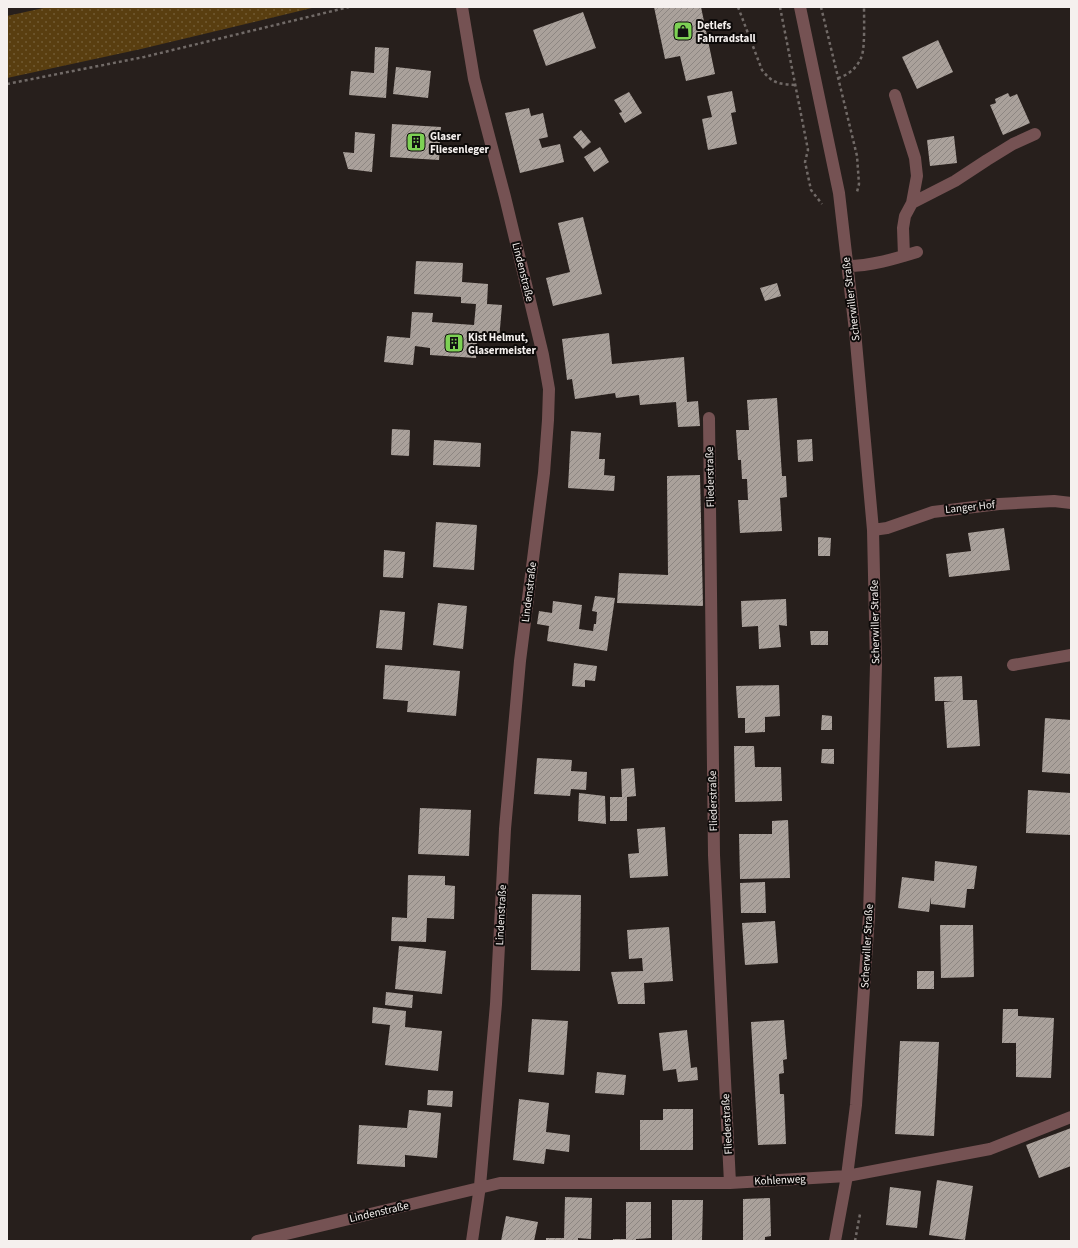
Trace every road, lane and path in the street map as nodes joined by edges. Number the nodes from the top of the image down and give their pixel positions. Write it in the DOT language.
graph roads {
  1 [pos="349,7"];
  2 [pos="462,7"];
  3 [pos="738,7"];
  4 [pos="780,7"];
  5 [pos="800,7"];
  6 [pos="864,7"];
  7 [pos="838,78"];
  8 [pos="7,84"];
  9 [pos="796,85"];
  10 [pos="895,95"];
  11 [pos="1035,134"];
  12 [pos="912,203"];
  13 [pos="822,205"];
  14 [pos="917,252"];
  15 [pos="904,256"];
  16 [pos="847,266"];
  17 [pos="709,418"];
  18 [pos="1071,503"];
  19 [pos="873,530"];
  20 [pos="1071,655"];
  21 [pos="1014,665"];
  22 [pos="1071,1117"];
  23 [pos="847,1176"];
  24 [pos="730,1183"];
  25 [pos="480,1186"];
  26 [pos="257,1241"];
  27 [pos="472,1241"];
  28 [pos="835,1241"];
  1 -- 8 [label="path"];
  2 -- 25 [label="street, Lindenstraße"];
  3 -- 9 [label="path"];
  4 -- 9 [label="path"];
  5 -- 16 [label="street, Scherwiller Straße"];
  6 -- 7 [label="path"];
  9 -- 13 [label="path"];
  10 -- 12 [label="street"];
  11 -- 12 [label="street"];
  12 -- 15 [label="street"];
  14 -- 15 [label="street"];
  15 -- 16 [label="street"];
  16 -- 19 [label="street, Scherwiller Straße"];
  17 -- 24 [label="street, Fliederstraße"];
  18 -- 19 [label="street, Langer Hof"];
  19 -- 23 [label="street, Scherwiller Straße"];
  20 -- 21 [label="street"];
  22 -- 23 [label="street, Kohlenweg"];
  23 -- 24 [label="street, Kohlenweg"];
  23 -- 28 [label="street, Scherwiller Straße"];
  24 -- 25 [label="street, Kohlenweg"];
  25 -- 26 [label="street, Lindenstraße"];
  25 -- 27 [label="street, Lindenstraße"];
}
